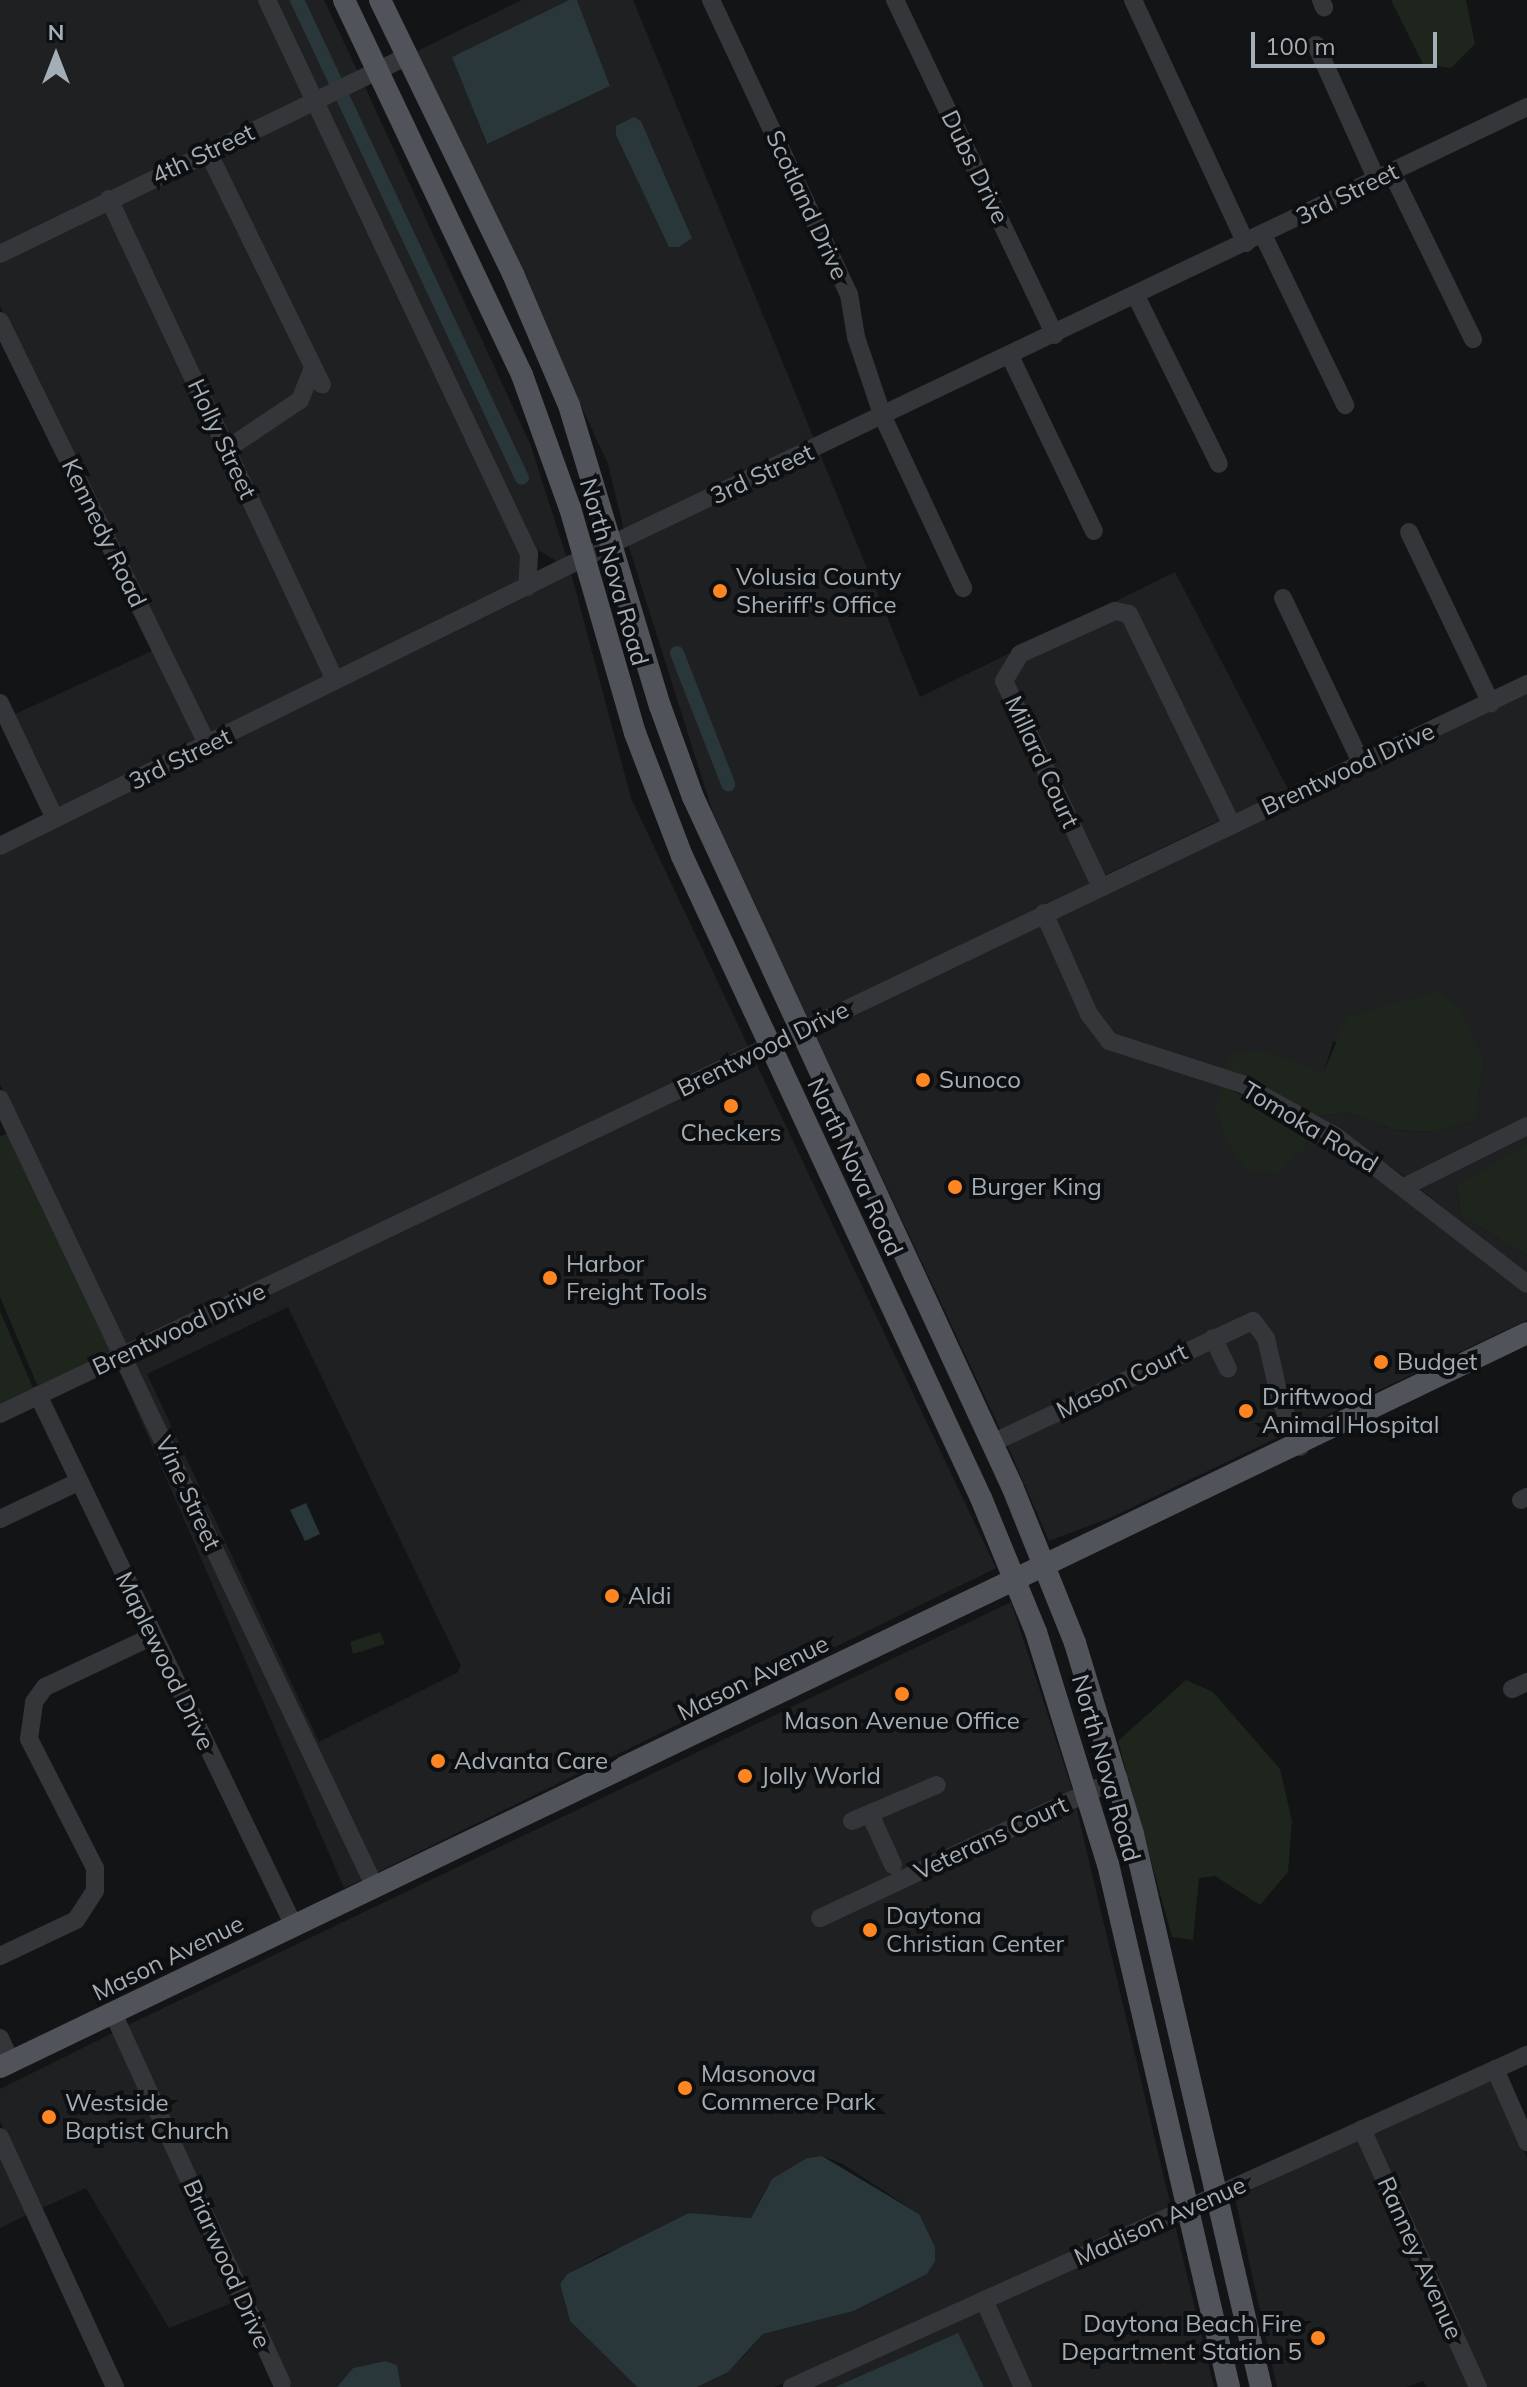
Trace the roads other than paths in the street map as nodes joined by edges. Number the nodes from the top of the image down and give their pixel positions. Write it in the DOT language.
graph roads {
  1 [pos="267,0"];
  2 [pos="344,0"];
  3 [pos="380,0"];
  4 [pos="711,0"];
  5 [pos="895,0"];
  6 [pos="1133,0"];
  7 [pos="1316,45"];
  8 [pos="407,56"];
  9 [pos="371,74"];
  10 [pos="316,101"];
  11 [pos="1524,115"];
  12 [pos="208,152"];
  13 [pos="1384,177"];
  14 [pos="109,199"];
  15 [pos="1263,235"];
  16 [pos="1246,243"];
  17 [pos="0,254"];
  18 [pos="1136,296"];
  19 [pos="0,321"];
  20 [pos="1055,335"];
  21 [pos="1473,339"];
  22 [pos="1010,356"];
  23 [pos="313,367"];
  24 [pos="322,385"];
  25 [pos="1345,405"];
  26 [pos="883,417"];
  27 [pos="227,449"];
  28 [pos="1219,464"];
  29 [pos="1094,531"];
  30 [pos="1409,532"];
  31 [pos="614,543"];
  32 [pos="529,554"];
  33 [pos="584,558"];
  34 [pos="560,571"];
  35 [pos="527,587"];
  36 [pos="963,588"];
  37 [pos="1283,598"];
  38 [pos="335,680"];
  39 [pos="1527,684"];
  40 [pos="0,703"];
  41 [pos="1491,703"];
  42 [pos="208,746"];
  43 [pos="1361,762"];
  44 [pos="55,819"];
  45 [pos="1231,823"];
  46 [pos="0,846"];
  47 [pos="1100,885"];
  48 [pos="1044,913"];
  49 [pos="799,1031"];
  50 [pos="770,1046"];
  51 [pos="0,1099"];
  52 [pos="1527,1126"];
  53 [pos="1406,1186"];
  54 [pos="849,1214"];
  55 [pos="903,1253"];
  56 [pos="1527,1284"];
  57 [pos="1527,1333"];
  58 [pos="1213,1338"];
  59 [pos="122,1355"];
  60 [pos="1228,1369"];
  61 [pos="38,1395"];
  62 [pos="0,1414"];
  63 [pos="992,1443"];
  64 [pos="1300,1447"];
  65 [pos="78,1482"];
  66 [pos="0,1519"];
  67 [pos="1045,1565"];
  68 [pos="1016,1579"];
  69 [pos="153,1636"];
  70 [pos="1119,1778"];
  71 [pos="937,1785"];
  72 [pos="1088,1792"];
  73 [pos="893,1865"];
  74 [pos="375,1887"];
  75 [pos="820,1918"];
  76 [pos="294,1926"];
  77 [pos="0,1956"];
  78 [pos="1168,1987"];
  79 [pos="1138,1994"];
  80 [pos="113,2013"];
  81 [pos="0,2038"];
  82 [pos="1527,2055"];
  83 [pos="6,2064"];
  84 [pos="1495,2069"];
  85 [pos="1362,2129"];
  86 [pos="0,2137"];
  87 [pos="1527,2142"];
  88 [pos="1216,2195"];
  89 [pos="1188,2207"];
  90 [pos="984,2300"];
  91 [pos="282,2383"];
  92 [pos="115,2387"];
  93 [pos="792,2387"];
  94 [pos="1023,2387"];
  95 [pos="1229,2387"];
  96 [pos="1261,2387"];
  97 [pos="1478,2387"];
  1 -- 10 [label="street"];
  2 -- 9 [label="main road, North Nova Road"];
  3 -- 8 [label="main road, North Nova Road"];
  4 -- 26 [label="street, Scotland Drive"];
  5 -- 20 [label="street, Dubs Drive"];
  6 -- 16 [label="street"];
  7 -- 13 [label="street"];
  8 -- 9 [label="street, 4th Street"];
  8 -- 31 [label="main road, North Nova Road"];
  9 -- 10 [label="street, 4th Street"];
  9 -- 33 [label="main road, North Nova Road"];
  10 -- 12 [label="street, 4th Street"];
  10 -- 32 [label="street"];
  11 -- 13 [label="street, 3rd Street"];
  12 -- 14 [label="street, 4th Street"];
  12 -- 23 [label="street"];
  13 -- 15 [label="street, 3rd Street"];
  13 -- 21 [label="street"];
  14 -- 17 [label="street, 4th Street"];
  14 -- 27 [label="street, Holly Street"];
  15 -- 16 [label="street, 3rd Street"];
  15 -- 25 [label="street"];
  16 -- 18 [label="street, 3rd Street"];
  18 -- 20 [label="street, 3rd Street"];
  18 -- 28 [label="street"];
  19 -- 42 [label="street, Kennedy Road"];
  20 -- 22 [label="street, 3rd Street"];
  22 -- 26 [label="street, 3rd Street"];
  22 -- 29 [label="street"];
  23 -- 24 [label="street"];
  23 -- 27 [label="street"];
  26 -- 31 [label="street, 3rd Street"];
  26 -- 36 [label="street, Scotland Drive"];
  27 -- 38 [label="street, Holly Street"];
  30 -- 41 [label="street"];
  31 -- 33 [label="street, 3rd Street"];
  31 -- 49 [label="main road, North Nova Road"];
  32 -- 34 [label="street"];
  32 -- 35 [label="street"];
  33 -- 34 [label="street, 3rd Street"];
  33 -- 50 [label="main road, North Nova Road"];
  34 -- 35 [label="street, 3rd Street"];
  35 -- 38 [label="street, 3rd Street"];
  37 -- 43 [label="street"];
  38 -- 42 [label="street, 3rd Street"];
  39 -- 41 [label="street, Brentwood Drive"];
  40 -- 44 [label="street"];
  41 -- 43 [label="street, Brentwood Drive"];
  42 -- 44 [label="street, 3rd Street"];
  43 -- 45 [label="street, Brentwood Drive"];
  44 -- 46 [label="street, 3rd Street"];
  45 -- 47 [label="street, Brentwood Drive"];
  45 -- 47 [label="street, Millard Court"];
  47 -- 48 [label="street, Brentwood Drive"];
  48 -- 49 [label="street, Brentwood Drive"];
  48 -- 53 [label="street, Tomoka Road"];
  49 -- 50 [label="street, Brentwood Drive"];
  49 -- 55 [label="main road, North Nova Road"];
  50 -- 54 [label="main road, North Nova Road"];
  50 -- 59 [label="street, Brentwood Drive"];
  51 -- 59 [label="street, Vine Street"];
  52 -- 53 [label="street"];
  53 -- 56 [label="street, Tomoka Road"];
  54 -- 55 [label="main road"];
  54 -- 68 [label="main road, North Nova Road"];
  55 -- 63 [label="main road, North Nova Road"];
  57 -- 64 [label="main road, Mason Avenue"];
  58 -- 60 [label="street"];
  58 -- 63 [label="street, Mason Court"];
  58 -- 64 [label="street, Mason Court"];
  59 -- 61 [label="street, Brentwood Drive"];
  59 -- 74 [label="street, Vine Street"];
  61 -- 62 [label="street, Brentwood Drive"];
  61 -- 65 [label="street, Maplewood Drive"];
  63 -- 67 [label="main road, North Nova Road"];
  64 -- 67 [label="main road, Mason Avenue"];
  65 -- 66 [label="street"];
  65 -- 69 [label="street, Maplewood Drive"];
  67 -- 68 [label="main road, Mason Avenue"];
  67 -- 70 [label="main road, North Nova Road"];
  68 -- 72 [label="main road, North Nova Road"];
  68 -- 74 [label="main road, Mason Avenue"];
  69 -- 76 [label="street, Maplewood Drive"];
  69 -- 77 [label="street"];
  70 -- 72 [label="street, Veterans Court"];
  70 -- 78 [label="main road, North Nova Road"];
  71 -- 73 [label="street"];
  72 -- 75 [label="street, Veterans Court"];
  72 -- 79 [label="main road, North Nova Road"];
  74 -- 76 [label="main road, Mason Avenue"];
  76 -- 80 [label="main road, Mason Avenue"];
  78 -- 79 [label="street"];
  78 -- 88 [label="main road, North Nova Road"];
  79 -- 89 [label="main road, North Nova Road"];
  80 -- 83 [label="main road, Mason Avenue"];
  80 -- 91 [label="street, Briarwood Drive"];
  81 -- 83 [label="street"];
  82 -- 84 [label="street, Madison Avenue"];
  84 -- 85 [label="street, Madison Avenue"];
  84 -- 87 [label="street"];
  85 -- 88 [label="street, Madison Avenue"];
  85 -- 97 [label="street, Ranney Avenue"];
  86 -- 92 [label="street"];
  88 -- 89 [label="street, Madison Avenue"];
  88 -- 96 [label="main road, North Nova Road"];
  89 -- 90 [label="street, Madison Avenue"];
  89 -- 95 [label="main road, North Nova Road"];
  90 -- 93 [label="street, Madison Avenue"];
  90 -- 94 [label="street"];
}
